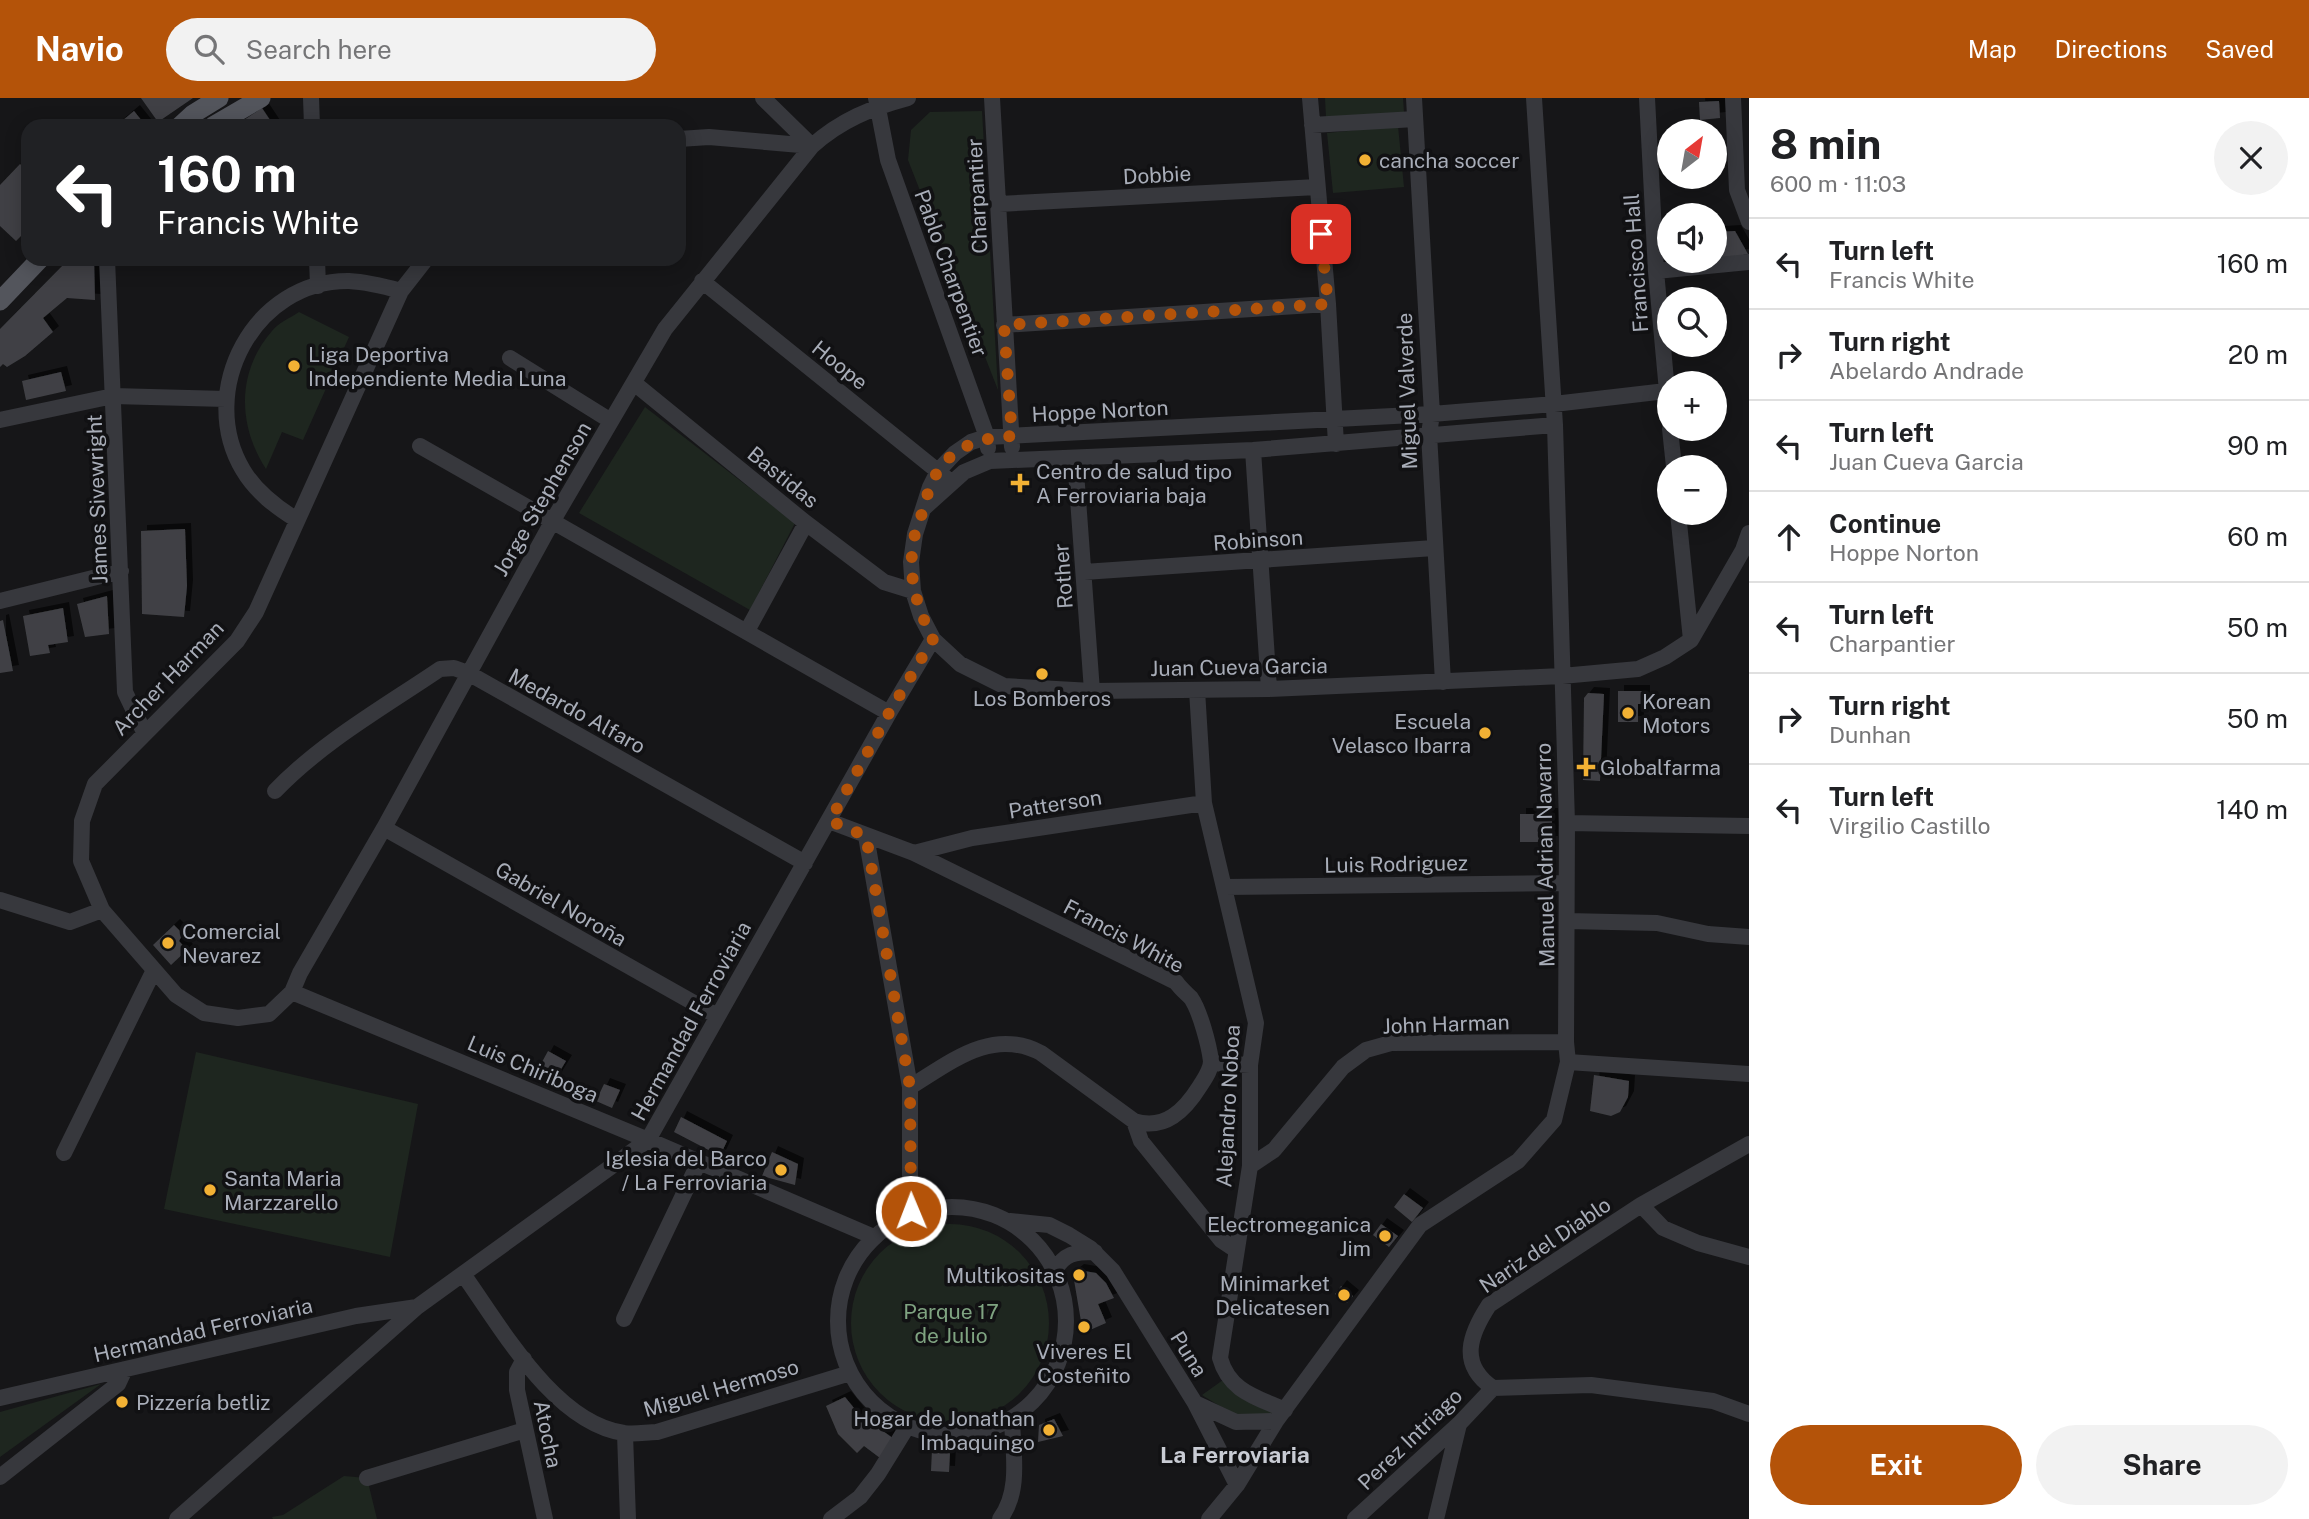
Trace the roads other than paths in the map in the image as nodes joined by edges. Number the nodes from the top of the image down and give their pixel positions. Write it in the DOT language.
graph roads {
  1 [pos="219,98"];
  2 [pos="261,98"];
  3 [pos="311,98"];
  4 [pos="763,98"];
  5 [pos="908,98"];
  6 [pos="992,98"];
  7 [pos="1310,98"];
  8 [pos="1414,98"];
  9 [pos="1534,98"];
  10 [pos="1647,98"];
  11 [pos="1733,98"];
  12 [pos="877,102"];
  13 [pos="188,119"];
  14 [pos="225,119"];
  15 [pos="312,119"];
  16 [pos="1415,119"];
  17 [pos="1312,125"];
  18 [pos="686,139"];
  19 [pos="812,146"];
  20 [pos="1317,187"];
  21 [pos="999,204"];
  22 [pos="1749,222"];
  23 [pos="1749,262"];
  24 [pos="33,266"];
  25 [pos="107,266"];
  26 [pos="317,266"];
  27 [pos="421,266"];
  28 [pos="1656,271"];
  29 [pos="702,281"];
  30 [pos="318,286"];
  31 [pos="401,291"];
  32 [pos="0,301"];
  33 [pos="1328,304"];
  34 [pos="1004,325"];
  35 [pos="510,358"];
  36 [pos="1664,371"];
  37 [pos="634,383"];
  38 [pos="1657,392"];
  39 [pos="113,396"];
  40 [pos="226,399"];
  41 [pos="1554,404"];
  42 [pos="1432,414"];
  43 [pos="0,420"];
  44 [pos="1334,420"];
  45 [pos="611,421"];
  46 [pos="1555,425"];
  47 [pos="1429,435"];
  48 [pos="1012,436"];
  49 [pos="987,438"];
  50 [pos="1336,444"];
  51 [pos="420,446"];
  52 [pos="1253,450"];
  53 [pos="1074,458"];
  54 [pos="1012,460"];
  55 [pos="990,461"];
  56 [pos="938,471"];
  57 [pos="951,482"];
  58 [pos="924,508"];
  59 [pos="297,520"];
  60 [pos="552,522"];
  61 [pos="806,523"];
  62 [pos="1679,525"];
  63 [pos="1749,533"];
  64 [pos="1434,548"];
  65 [pos="1746,556"];
  66 [pos="1260,562"];
  67 [pos="121,571"];
  68 [pos="1084,572"];
  69 [pos="913,591"];
  70 [pos="0,601"];
  71 [pos="747,631"];
  72 [pos="933,639"];
  73 [pos="1691,639"];
  74 [pos="468,673"];
  75 [pos="1562,676"];
  76 [pos="1443,682"];
  77 [pos="1269,689"];
  78 [pos="1197,690"];
  79 [pos="1091,691"];
  80 [pos="889,713"];
  81 [pos="144,732"];
  82 [pos="275,791"];
  83 [pos="1203,803"];
  84 [pos="830,821"];
  85 [pos="1567,822"];
  86 [pos="1749,826"];
  87 [pos="384,828"];
  88 [pos="866,836"];
  89 [pos="914,853"];
  90 [pos="805,863"];
  91 [pos="1566,883"];
  92 [pos="1225,887"];
  93 [pos="0,900"];
  94 [pos="102,910"];
  95 [pos="1567,921"];
  96 [pos="1749,937"];
  97 [pos="154,970"];
  98 [pos="292,992"];
  99 [pos="717,1016"];
  100 [pos="1566,1042"];
  101 [pos="1568,1062"];
  102 [pos="1211,1063"];
  103 [pos="1250,1065"];
  104 [pos="1749,1074"];
  105 [pos="910,1087"];
  106 [pos="1135,1121"];
  107 [pos="648,1140"];
  108 [pos="1749,1144"];
  109 [pos="64,1153"];
  110 [pos="699,1162"];
  111 [pos="1250,1166"];
  112 [pos="1641,1205"];
  113 [pos="911,1211"];
  114 [pos="1010,1221"];
  115 [pos="874,1237"];
  116 [pos="1236,1250"];
  117 [pos="1095,1252"];
  118 [pos="1749,1257"];
  119 [pos="1054,1272"];
  120 [pos="463,1274"];
  121 [pos="417,1307"];
  122 [pos="624,1319"];
  123 [pos="524,1359"];
  124 [pos="125,1369"];
  125 [pos="850,1373"];
  126 [pos="1493,1388"];
  127 [pos="0,1398"];
  128 [pos="1195,1403"];
  129 [pos="1749,1414"];
  130 [pos="1280,1415"];
  131 [pos="1012,1420"];
  132 [pos="1459,1424"];
  133 [pos="907,1427"];
  134 [pos="525,1430"];
  135 [pos="625,1434"];
  136 [pos="0,1477"];
  137 [pos="367,1478"];
  138 [pos="1237,1485"];
  139 [pos="177,1519"];
  140 [pos="545,1519"];
  141 [pos="628,1519"];
  142 [pos="831,1519"];
  143 [pos="1000,1519"];
  144 [pos="1209,1519"];
  145 [pos="1355,1519"];
  146 [pos="1436,1519"];
  1 -- 13 [label="main road"];
  2 -- 14 [label="main road"];
  3 -- 15 [label="street"];
  4 -- 19 [label="street"];
  5 -- 12 [label="street, Jorge Stephenson"];
  6 -- 21 [label="street, Charpantier"];
  7 -- 17 [label="street"];
  8 -- 16 [label="street, Miguel Valverde"];
  9 -- 41 [label="street, Manuel Adrian Navarro"];
  10 -- 28 [label="street, Francisco Hall"];
  11 -- 22 [label="street"];
  12 -- 19 [label="street, Jorge Stephenson"];
  12 -- 49 [label="street, Pablo Charpentier"];
  16 -- 17 [label="street"];
  16 -- 42 [label="street, Miguel Valverde"];
  17 -- 20 [label="street"];
  18 -- 19 [label="street"];
  19 -- 29 [label="street, Jorge Stephenson"];
  20 -- 21 [label="street, Dobbie"];
  20 -- 33 [label="street"];
  21 -- 34 [label="street, Charpantier"];
  23 -- 28 [label="street"];
  24 -- 32 [label="main road"];
  25 -- 39 [label="street, James Sivewright"];
  26 -- 30 [label="street"];
  27 -- 31 [label="street, Archer Harman"];
  28 -- 36 [label="street, Francisco Hall"];
  29 -- 37 [label="street, Jorge Stephenson"];
  29 -- 56 [label="street, Hoope"];
  30 -- 31 [label="street"];
  30 -- 40 [label="street"];
  31 -- 59 [label="street, Archer Harman"];
  33 -- 34 [label="street"];
  33 -- 44 [label="street"];
  34 -- 48 [label="street, Charpantier"];
  35 -- 45 [label="street"];
  37 -- 45 [label="street, Jorge Stephenson"];
  37 -- 61 [label="street, Bastidas"];
  38 -- 41 [label="street, Hoppe Norton"];
  39 -- 40 [label="street"];
  39 -- 43 [label="street"];
  39 -- 67 [label="street, James Sivewright"];
  40 -- 59 [label="street"];
  41 -- 42 [label="street, Hoppe Norton"];
  41 -- 46 [label="street, Manuel Adrian Navarro"];
  42 -- 44 [label="street, Hoppe Norton"];
  42 -- 47 [label="street, Miguel Valverde"];
  44 -- 48 [label="street, Hoppe Norton"];
  44 -- 50 [label="street"];
  45 -- 60 [label="street, Jorge Stephenson"];
  46 -- 47 [label="street"];
  46 -- 75 [label="street, Manuel Adrian Navarro"];
  47 -- 50 [label="street"];
  47 -- 64 [label="street, Miguel Valverde"];
  48 -- 49 [label="street, Hoppe Norton"];
  48 -- 54 [label="street, Charpantier"];
  49 -- 55 [label="street, Pablo Charpentier"];
  49 -- 56 [label="street, Hoppe Norton"];
  50 -- 52 [label="street"];
  51 -- 60 [label="street"];
  52 -- 53 [label="street"];
  52 -- 66 [label="street"];
  53 -- 54 [label="street"];
  53 -- 68 [label="street, Rother"];
  54 -- 55 [label="street"];
  55 -- 57 [label="street"];
  56 -- 57 [label="street, Hoope"];
  56 -- 58 [label="street, Hoppe Norton"];
  57 -- 58 [label="street"];
  58 -- 69 [label="street, Juan Cueva Garcia"];
  59 -- 81 [label="street, Archer Harman"];
  60 -- 71 [label="street"];
  60 -- 74 [label="street, Jorge Stephenson"];
  61 -- 69 [label="street, Bastidas"];
  61 -- 71 [label="street"];
  62 -- 73 [label="street"];
  63 -- 65 [label="street"];
  64 -- 66 [label="street, Robinson"];
  64 -- 76 [label="street, Miguel Valverde"];
  65 -- 73 [label="street"];
  66 -- 68 [label="street, Robinson"];
  66 -- 77 [label="street"];
  67 -- 70 [label="street"];
  67 -- 81 [label="street, James Sivewright"];
  68 -- 79 [label="street, Rother"];
  69 -- 72 [label="street, Juan Cueva Garcia"];
  71 -- 80 [label="street"];
  72 -- 79 [label="street, Juan Cueva Garcia"];
  72 -- 80 [label="street, Hermandad Ferroviaria"];
  73 -- 75 [label="street, Juan Cueva Garcia"];
  74 -- 82 [label="street, Medardo Alfaro"];
  74 -- 87 [label="street, Jorge Stephenson"];
  74 -- 90 [label="street, Medardo Alfaro"];
  75 -- 76 [label="street, Juan Cueva Garcia"];
  75 -- 85 [label="street, Manuel Adrian Navarro"];
  76 -- 77 [label="street, Juan Cueva Garcia"];
  77 -- 78 [label="street, Juan Cueva Garcia"];
  78 -- 79 [label="street, Juan Cueva Garcia"];
  78 -- 83 [label="street, Alejandro Noboa"];
  80 -- 84 [label="street, Hermandad Ferroviaria"];
  81 -- 94 [label="street, Archer Harman"];
  83 -- 89 [label="street, Patterson"];
  83 -- 92 [label="street, Alejandro Noboa"];
  84 -- 88 [label="street, Francis White"];
  84 -- 90 [label="street, Hermandad Ferroviaria"];
  85 -- 86 [label="street"];
  85 -- 91 [label="street, Manuel Adrian Navarro"];
  87 -- 98 [label="street, Jorge Stephenson"];
  87 -- 99 [label="street, Gabriel Noroña"];
  88 -- 89 [label="street, Francis White"];
  88 -- 105 [label="street"];
  89 -- 102 [label="street, Francis White"];
  90 -- 99 [label="street, Hermandad Ferroviaria"];
  91 -- 92 [label="street, Luis Rodriguez"];
  91 -- 95 [label="street, Manuel Adrian Navarro"];
  92 -- 103 [label="street, Alejandro Noboa"];
  93 -- 94 [label="street"];
  94 -- 97 [label="street, Archer Harman"];
  95 -- 96 [label="street"];
  95 -- 100 [label="street, Manuel Adrian Navarro"];
  97 -- 98 [label="street, Archer Harman"];
  97 -- 109 [label="street"];
  98 -- 107 [label="street, Luis Chiriboga"];
  99 -- 107 [label="street, Hermandad Ferroviaria"];
  100 -- 101 [label="street, Manuel Adrian Navarro"];
  100 -- 111 [label="street, John Harman"];
  101 -- 104 [label="street"];
  101 -- 130 [label="street, Manuel Adrian Navarro"];
  102 -- 103 [label="street"];
  102 -- 106 [label="street"];
  103 -- 111 [label="street, Alejandro Noboa"];
  105 -- 106 [label="street"];
  105 -- 113 [label="street"];
  106 -- 116 [label="street"];
  107 -- 110 [label="street, Luis Chiriboga"];
  107 -- 120 [label="street, Hermandad Ferroviaria"];
  108 -- 112 [label="street, Nariz del Diablo"];
  110 -- 115 [label="street, Luis Chiriboga"];
  110 -- 122 [label="street"];
  111 -- 116 [label="street, Alejandro Noboa"];
  112 -- 118 [label="street"];
  112 -- 126 [label="street, Nariz del Diablo"];
  113 -- 114 [label="street"];
  113 -- 115 [label="street"];
  114 -- 117 [label="street, Puna"];
  114 -- 119 [label="street"];
  115 -- 125 [label="street"];
  116 -- 130 [label="street, Alejandro Noboa"];
  117 -- 119 [label="street"];
  117 -- 128 [label="street, Puna"];
  119 -- 131 [label="street"];
  120 -- 121 [label="street, Hermandad Ferroviaria"];
  120 -- 123 [label="street, Miguel Hermoso"];
  121 -- 124 [label="street, Hermandad Ferroviaria"];
  121 -- 139 [label="street, Hermandad Ferroviaria"];
  123 -- 134 [label="street, Atocha"];
  123 -- 135 [label="street, Miguel Hermoso"];
  124 -- 127 [label="street, Hermandad Ferroviaria"];
  124 -- 136 [label="street"];
  125 -- 133 [label="street"];
  125 -- 135 [label="street, Miguel Hermoso"];
  126 -- 129 [label="street"];
  126 -- 132 [label="street, Perez Intriago"];
  128 -- 130 [label="street"];
  128 -- 138 [label="street, Puna"];
  130 -- 138 [label="street, Manuel Adrian Navarro"];
  131 -- 133 [label="street"];
  131 -- 143 [label="street"];
  132 -- 145 [label="street, Perez Intriago"];
  132 -- 146 [label="street"];
  133 -- 142 [label="street"];
  134 -- 137 [label="street"];
  134 -- 140 [label="street, Atocha"];
  135 -- 141 [label="street"];
  138 -- 144 [label="street, Manuel Adrian Navarro"];
}
